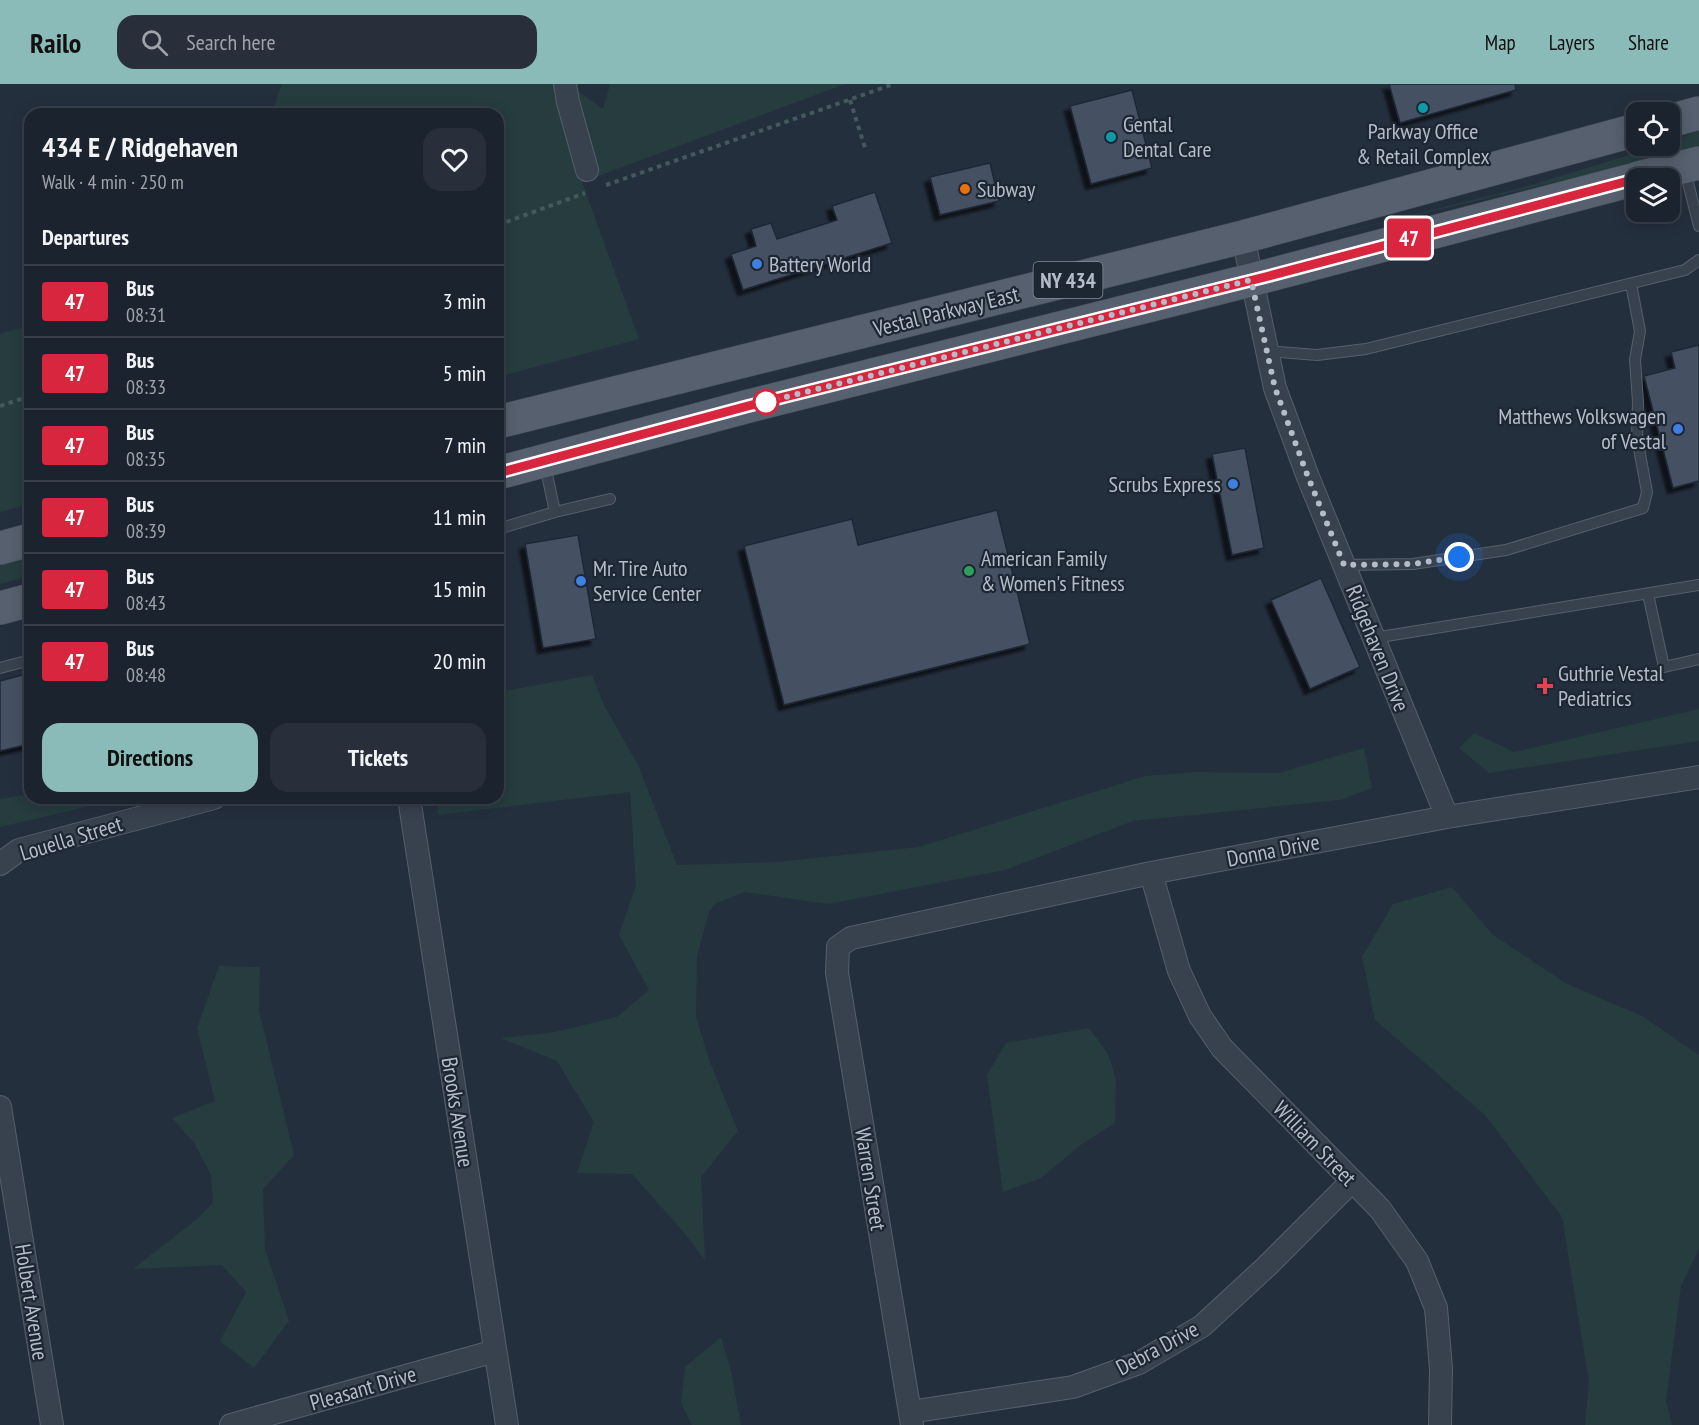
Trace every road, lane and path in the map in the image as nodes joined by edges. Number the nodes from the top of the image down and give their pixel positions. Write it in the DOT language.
graph roads {
  1 [pos="565,84"];
  2 [pos="894,84"];
  3 [pos="850,100"];
  4 [pos="1699,113"];
  5 [pos="1680,118"];
  6 [pos="1626,133"];
  7 [pos="866,151"];
  8 [pos="1691,165"];
  9 [pos="590,180"];
  10 [pos="1626,182"];
  11 [pos="604,186"];
  12 [pos="504,222"];
  13 [pos="1699,226"];
  14 [pos="1243,237"];
  15 [pos="1699,260"];
  16 [pos="1251,280"];
  17 [pos="1631,284"];
  18 [pos="1267,351"];
  19 [pos="24,398"];
  20 [pos="0,406"];
  21 [pos="504,421"];
  22 [pos="544,461"];
  23 [pos="504,471"];
  24 [pos="610,500"];
  25 [pos="555,513"];
  26 [pos="504,527"];
  27 [pos="24,542"];
  28 [pos="0,548"];
  29 [pos="1344,565"];
  30 [pos="1699,585"];
  31 [pos="1648,594"];
  32 [pos="24,602"];
  33 [pos="0,608"];
  34 [pos="1374,638"];
  35 [pos="1699,659"];
  36 [pos="24,662"];
  37 [pos="0,668"];
  38 [pos="1699,777"];
  39 [pos="192,804"];
  40 [pos="410,804"];
  41 [pos="1447,817"];
  42 [pos="0,864"];
  43 [pos="1151,873"];
  44 [pos="851,938"];
  45 [pos="0,1107"];
  46 [pos="1352,1181"];
  47 [pos="495,1351"];
  48 [pos="911,1418"];
  49 [pos="51,1425"];
  50 [pos="231,1425"];
  51 [pos="507,1425"];
  52 [pos="1440,1425"];
  1 -- 9 [label="street"];
  2 -- 3 [label="path"];
  3 -- 7 [label="path"];
  3 -- 11 [label="path"];
  4 -- 5 [label="main road"];
  6 -- 14 [label="main road, Vestal Parkway East / NY 434"];
  8 -- 13 [label="lane"];
  9 -- 12 [label="path"];
  10 -- 16 [label="main road, Vestal Parkway East / NY 434"];
  14 -- 16 [label="street, Ridgehaven Drive"];
  14 -- 21 [label="main road, Vestal Parkway East / NY 434"];
  15 -- 17 [label="lane"];
  16 -- 18 [label="street, Ridgehaven Drive"];
  16 -- 22 [label="main road, Vestal Parkway East / NY 434"];
  17 -- 18 [label="lane"];
  17 -- 29 [label="lane"];
  18 -- 29 [label="street, Ridgehaven Drive"];
  19 -- 20 [label="path"];
  22 -- 23 [label="main road, Vestal Parkway East / NY 434"];
  22 -- 25 [label="lane"];
  24 -- 25 [label="lane"];
  25 -- 26 [label="lane"];
  27 -- 28 [label="main road"];
  29 -- 34 [label="street, Ridgehaven Drive"];
  30 -- 31 [label="lane"];
  31 -- 34 [label="lane"];
  31 -- 35 [label="lane"];
  32 -- 33 [label="main road"];
  34 -- 41 [label="street, Ridgehaven Drive"];
  36 -- 37 [label="lane"];
  38 -- 41 [label="street, Donna Drive"];
  39 -- 42 [label="street, Louella Street"];
  40 -- 47 [label="street, Brooks Avenue"];
  41 -- 43 [label="street, Donna Drive"];
  43 -- 44 [label="street, Donna Drive"];
  43 -- 46 [label="street, William Street"];
  44 -- 48 [label="street, Warren Street"];
  45 -- 49 [label="street, Holbert Avenue"];
  46 -- 48 [label="street, Debra Drive"];
  46 -- 52 [label="street, William Street"];
  47 -- 50 [label="street, Pleasant Drive"];
  47 -- 51 [label="street, Brooks Avenue"];
}
